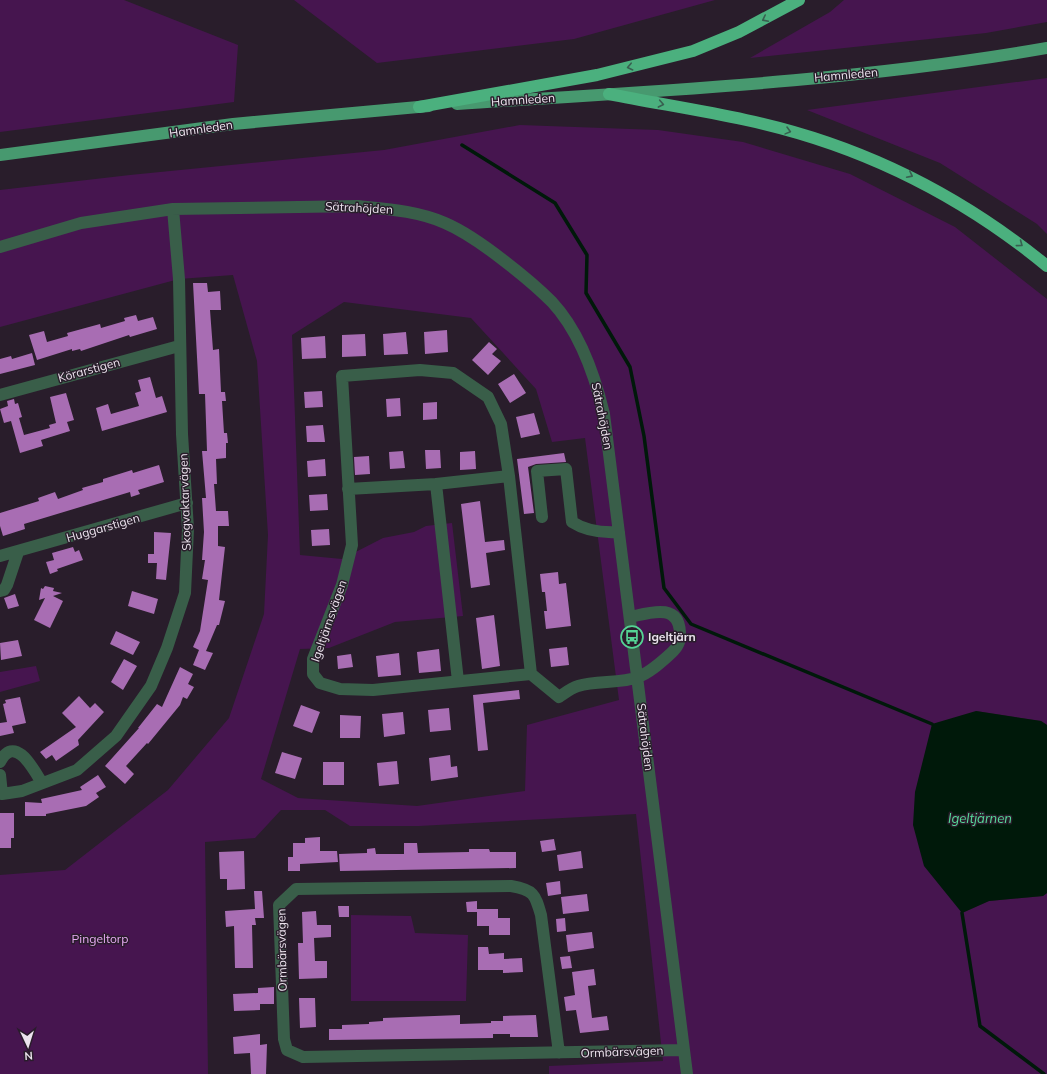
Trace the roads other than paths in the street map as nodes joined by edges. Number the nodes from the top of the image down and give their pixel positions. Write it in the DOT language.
graph roads {
  1 [pos="799,0"];
  2 [pos="1047,48"];
  3 [pos="609,94"];
  4 [pos="419,107"];
  5 [pos="0,156"];
  6 [pos="173,209"];
  7 [pos="0,247"];
  8 [pos="1047,266"];
  9 [pos="179,346"];
  10 [pos="0,395"];
  11 [pos="509,476"];
  12 [pos="436,484"];
  13 [pos="348,489"];
  14 [pos="187,503"];
  15 [pos="542,517"];
  16 [pos="619,532"];
  17 [pos="18,552"];
  18 [pos="0,556"];
  19 [pos="0,591"];
  20 [pos="630,618"];
  21 [pos="531,674"];
  22 [pos="637,678"];
  23 [pos="458,681"];
  24 [pos="0,762"];
  25 [pos="0,775"];
  26 [pos="42,783"];
  27 [pos="684,1050"];
  28 [pos="559,1053"];
  29 [pos="687,1074"];
  1 -- 4 [label="highway, one-way"];
  2 -- 3 [label="main road, Hamnleden"];
  3 -- 4 [label="main road, Hamnleden"];
  3 -- 8 [label="highway, one-way"];
  4 -- 5 [label="main road, Hamnleden"];
  6 -- 7 [label="street, Sätrahöjden"];
  6 -- 9 [label="street, Skogvaktarvägen"];
  6 -- 16 [label="street, Sätrahöjden"];
  9 -- 10 [label="street, Körarstigen"];
  9 -- 14 [label="street, Skogvaktarvägen"];
  11 -- 12 [label="street"];
  11 -- 13 [label="street, Igeltjärnsvägen"];
  11 -- 21 [label="street, Igeltjärnsvägen"];
  12 -- 13 [label="street"];
  12 -- 23 [label="street"];
  13 -- 23 [label="street, Igeltjärnsvägen"];
  14 -- 17 [label="street, Huggarstigen"];
  14 -- 26 [label="street, Skogvaktarvägen"];
  15 -- 16 [label="street"];
  16 -- 20 [label="street, Sätrahöjden"];
  17 -- 18 [label="street, Huggarstigen"];
  17 -- 19 [label="street"];
  20 -- 22 [label="street, Sätrahöjden"];
  20 -- 22 [label="street"];
  21 -- 22 [label="street"];
  21 -- 23 [label="street, Igeltjärnsvägen"];
  22 -- 27 [label="street, Sätrahöjden"];
  24 -- 26 [label="street"];
  25 -- 26 [label="street, Skogvaktarvägen"];
  27 -- 28 [label="street, Ormbärsvägen"];
  27 -- 29 [label="street, Sätrahöjden"];
  28 -- 28 [label="street, Ormbärsvägen"];
}
